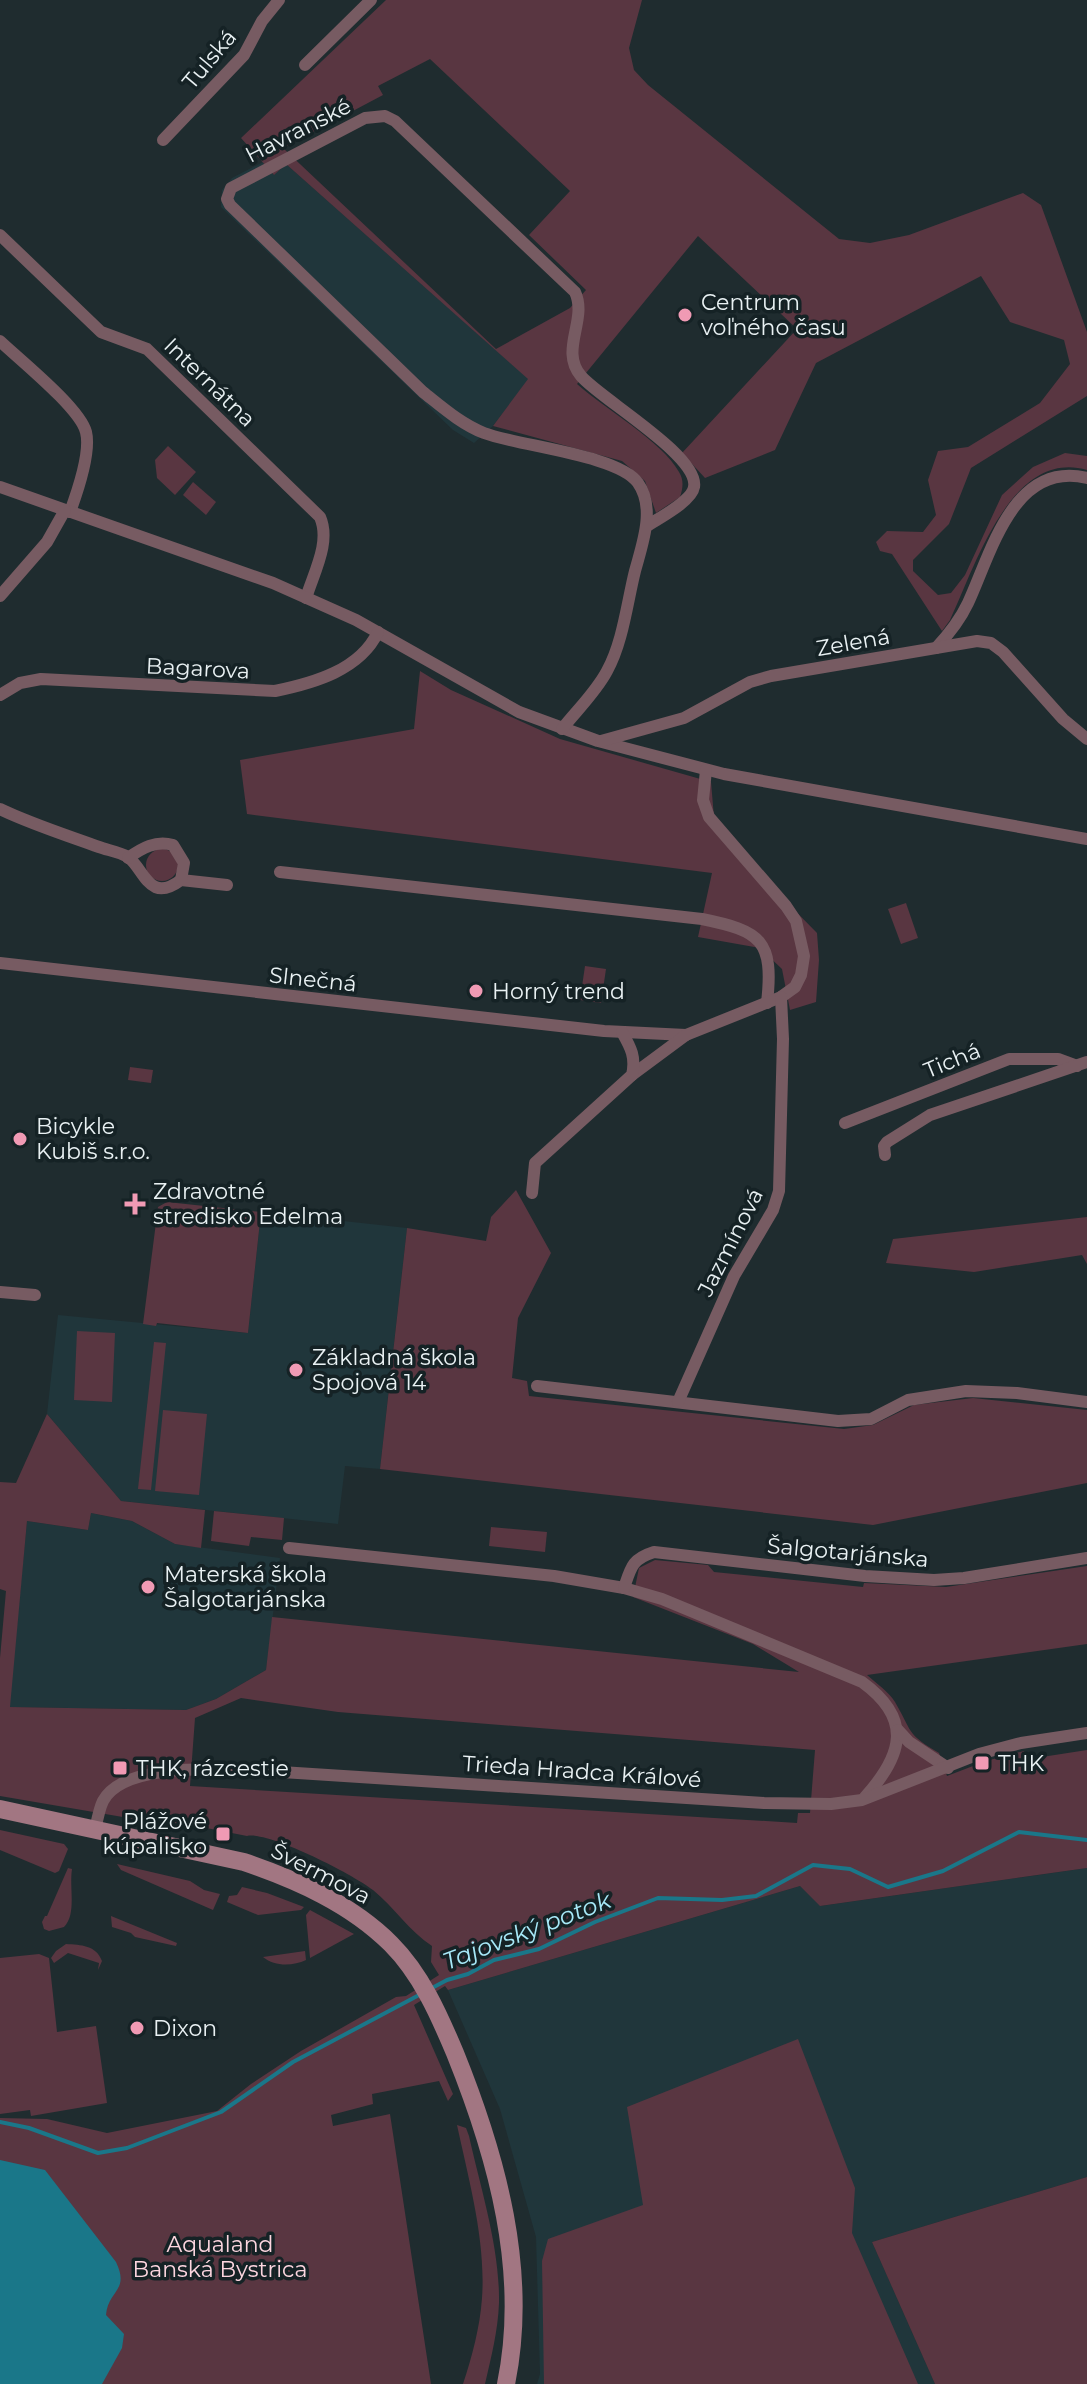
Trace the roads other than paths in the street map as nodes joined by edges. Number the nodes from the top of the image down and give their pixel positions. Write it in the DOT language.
graph roads {
  1 [pos="279,0"];
  2 [pos="371,0"];
  3 [pos="305,65"];
  4 [pos="163,140"];
  5 [pos="0,235"];
  6 [pos="0,341"];
  7 [pos="1087,478"];
  8 [pos="0,487"];
  9 [pos="68,511"];
  10 [pos="647,526"];
  11 [pos="0,596"];
  12 [pos="306,598"];
  13 [pos="378,632"];
  14 [pos="936,648"];
  15 [pos="0,695"];
  16 [pos="562,729"];
  17 [pos="1087,739"];
  18 [pos="598,741"];
  19 [pos="706,770"];
  20 [pos="0,809"];
  21 [pos="1087,839"];
  22 [pos="128,858"];
  23 [pos="280,872"];
  24 [pos="181,880"];
  25 [pos="227,885"];
  26 [pos="0,963"];
  27 [pos="781,997"];
  28 [pos="767,1003"];
  29 [pos="622,1032"];
  30 [pos="686,1035"];
  31 [pos="1082,1064"];
  32 [pos="632,1075"];
  33 [pos="845,1123"];
  34 [pos="885,1155"];
  35 [pos="532,1193"];
  36 [pos="0,1292"];
  37 [pos="35,1295"];
  38 [pos="537,1386"];
  39 [pos="678,1402"];
  40 [pos="1087,1402"];
  41 [pos="289,1548"];
  42 [pos="1087,1558"];
  43 [pos="624,1588"];
  44 [pos="898,1730"];
  45 [pos="1087,1733"];
  46 [pos="948,1768"];
  47 [pos="862,1800"];
  48 [pos="0,1809"];
  49 [pos="95,1831"];
  50 [pos="506,2384"];
  1 -- 4 [label="street, Tulská"];
  2 -- 3 [label="street"];
  5 -- 12 [label="street, Internátna"];
  6 -- 9 [label="street"];
  7 -- 14 [label="street"];
  8 -- 9 [label="street"];
  9 -- 11 [label="street"];
  9 -- 12 [label="street"];
  10 -- 10 [label="street, Havranské"];
  10 -- 16 [label="street, Havranské"];
  12 -- 13 [label="street"];
  13 -- 15 [label="street, Bagarova"];
  13 -- 16 [label="street"];
  14 -- 17 [label="street, Zelená"];
  14 -- 18 [label="street, Zelená"];
  16 -- 18 [label="street"];
  18 -- 19 [label="street"];
  19 -- 21 [label="street"];
  19 -- 27 [label="street"];
  20 -- 22 [label="street"];
  22 -- 24 [label="street"];
  22 -- 24 [label="street"];
  23 -- 28 [label="street"];
  24 -- 25 [label="street"];
  26 -- 29 [label="street, Slnečná"];
  27 -- 28 [label="street, Slnečná"];
  27 -- 39 [label="street, Jazmínová"];
  28 -- 30 [label="street, Slnečná"];
  29 -- 30 [label="street, Slnečná"];
  29 -- 32 [label="street"];
  30 -- 32 [label="street, Slnečná"];
  31 -- 33 [label="street, Tichá"];
  31 -- 34 [label="street, Tichá"];
  32 -- 35 [label="street, Slnečná"];
  36 -- 37 [label="street"];
  38 -- 39 [label="street"];
  39 -- 40 [label="street"];
  41 -- 43 [label="street"];
  42 -- 43 [label="street, Šalgotarjánska"];
  43 -- 44 [label="street"];
  44 -- 46 [label="street"];
  44 -- 47 [label="street"];
  45 -- 46 [label="street, Trieda Hradca Králové"];
  46 -- 47 [label="street, Trieda Hradca Králové"];
  47 -- 49 [label="street, Trieda Hradca Králové"];
  48 -- 49 [label="street, Švermova"];
  49 -- 50 [label="street, Švermova"];
}
